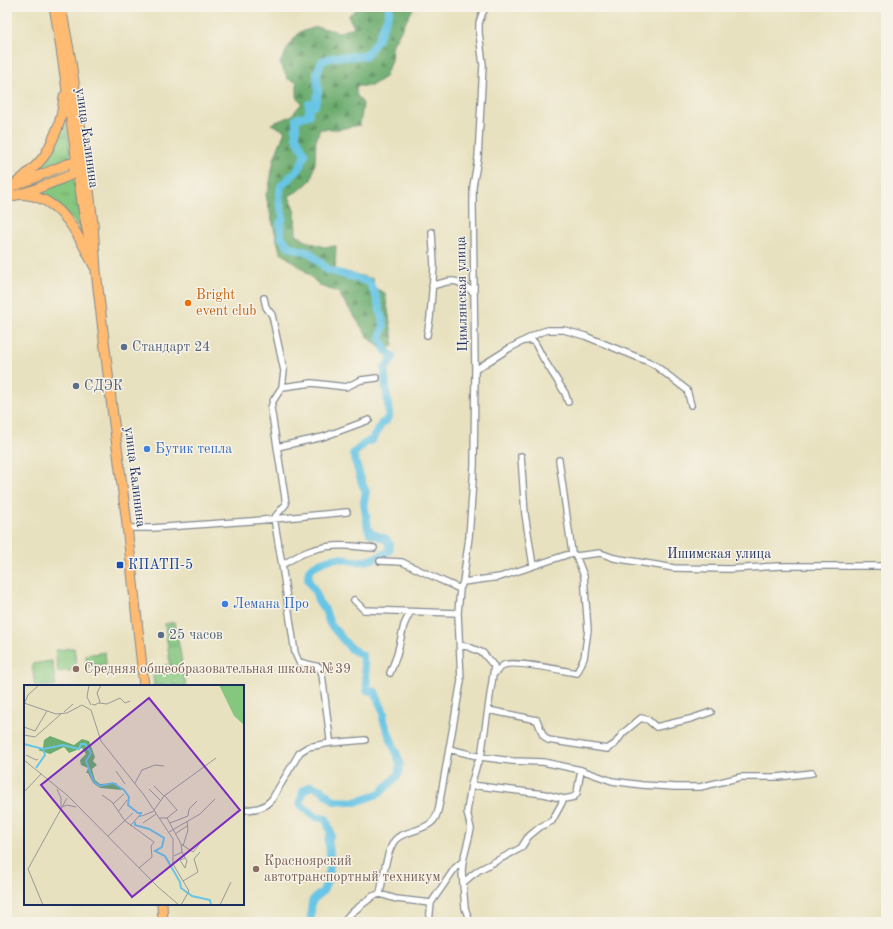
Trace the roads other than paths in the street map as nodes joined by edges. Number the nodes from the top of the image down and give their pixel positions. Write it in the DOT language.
graph roads {
  1 [pos="54,7"];
  2 [pos="62,7"];
  3 [pos="486,7"];
  4 [pos="66,81"];
  5 [pos="82,165"];
  6 [pos="10,192"];
  7 [pos="432,232"];
  8 [pos="96,271"];
  9 [pos="432,286"];
  10 [pos="474,292"];
  11 [pos="264,298"];
  12 [pos="426,335"];
  13 [pos="523,341"];
  14 [pos="475,370"];
  15 [pos="377,378"];
  16 [pos="282,387"];
  17 [pos="568,402"];
  18 [pos="691,405"];
  19 [pos="369,420"];
  20 [pos="277,447"];
  21 [pos="521,456"];
  22 [pos="559,460"];
  23 [pos="346,512"];
  24 [pos="274,518"];
  25 [pos="127,528"];
  26 [pos="374,548"];
  27 [pos="574,554"];
  28 [pos="380,561"];
  29 [pos="282,565"];
  30 [pos="533,566"];
  31 [pos="886,566"];
  32 [pos="463,582"];
  33 [pos="460,588"];
  34 [pos="354,600"];
  35 [pos="410,612"];
  36 [pos="458,613"];
  37 [pos="460,646"];
  38 [pos="390,673"];
  39 [pos="493,675"];
  40 [pos="144,685"];
  41 [pos="488,710"];
  42 [pos="711,712"];
  43 [pos="365,740"];
  44 [pos="330,743"];
  45 [pos="449,749"];
  46 [pos="481,756"];
  47 [pos="581,770"];
  48 [pos="812,773"];
  49 [pos="471,785"];
  50 [pos="564,799"];
  51 [pos="244,810"];
  52 [pos="463,861"];
  53 [pos="463,883"];
  54 [pos="380,894"];
  55 [pos="431,903"];
  56 [pos="162,905"];
  57 [pos="163,922"];
  58 [pos="343,922"];
  59 [pos="429,922"];
  60 [pos="470,922"];
  1 -- 4 [label="main road, улица Калинина"];
  2 -- 5 [label="main road, улица Калинина"];
  3 -- 10 [label="street, Цимлянская улица"];
  4 -- 5 [label="main road, улица Калинина"];
  4 -- 6 [label="main road"];
  5 -- 6 [label="main road"];
  5 -- 8 [label="main road, улица Калинина"];
  6 -- 8 [label="main road"];
  7 -- 9 [label="street"];
  8 -- 25 [label="main road, улица Калинина"];
  9 -- 10 [label="street"];
  9 -- 12 [label="street"];
  10 -- 14 [label="street, Цимлянская улица"];
  11 -- 16 [label="street"];
  13 -- 14 [label="street"];
  13 -- 17 [label="street"];
  13 -- 18 [label="street"];
  14 -- 32 [label="street, Цимлянская улица"];
  15 -- 16 [label="street"];
  16 -- 20 [label="street"];
  19 -- 20 [label="street"];
  20 -- 24 [label="street"];
  21 -- 30 [label="street"];
  22 -- 27 [label="street"];
  23 -- 24 [label="street"];
  24 -- 25 [label="street"];
  24 -- 29 [label="street"];
  25 -- 40 [label="main road, улица Калинина"];
  26 -- 29 [label="street"];
  27 -- 30 [label="street, Ишимская улица"];
  27 -- 31 [label="street, Ишимская улица"];
  27 -- 39 [label="street"];
  28 -- 33 [label="street"];
  29 -- 44 [label="street"];
  30 -- 32 [label="street, Ишимская улица"];
  32 -- 33 [label="street, Цимлянская улица"];
  33 -- 36 [label="street"];
  34 -- 35 [label="street"];
  35 -- 36 [label="street"];
  35 -- 38 [label="street"];
  36 -- 37 [label="street"];
  37 -- 39 [label="street"];
  37 -- 45 [label="street"];
  39 -- 41 [label="street"];
  41 -- 42 [label="street"];
  41 -- 46 [label="street"];
  43 -- 44 [label="street"];
  44 -- 51 [label="street"];
  45 -- 46 [label="street"];
  45 -- 54 [label="street"];
  46 -- 47 [label="street"];
  46 -- 49 [label="street"];
  47 -- 48 [label="street"];
  47 -- 50 [label="street"];
  49 -- 50 [label="street"];
  49 -- 52 [label="street"];
  50 -- 53 [label="street"];
  52 -- 53 [label="street"];
  52 -- 55 [label="street"];
  53 -- 60 [label="street"];
  54 -- 55 [label="street"];
  54 -- 58 [label="street"];
  55 -- 59 [label="street"];
  56 -- 57 [label="main road"];
}
